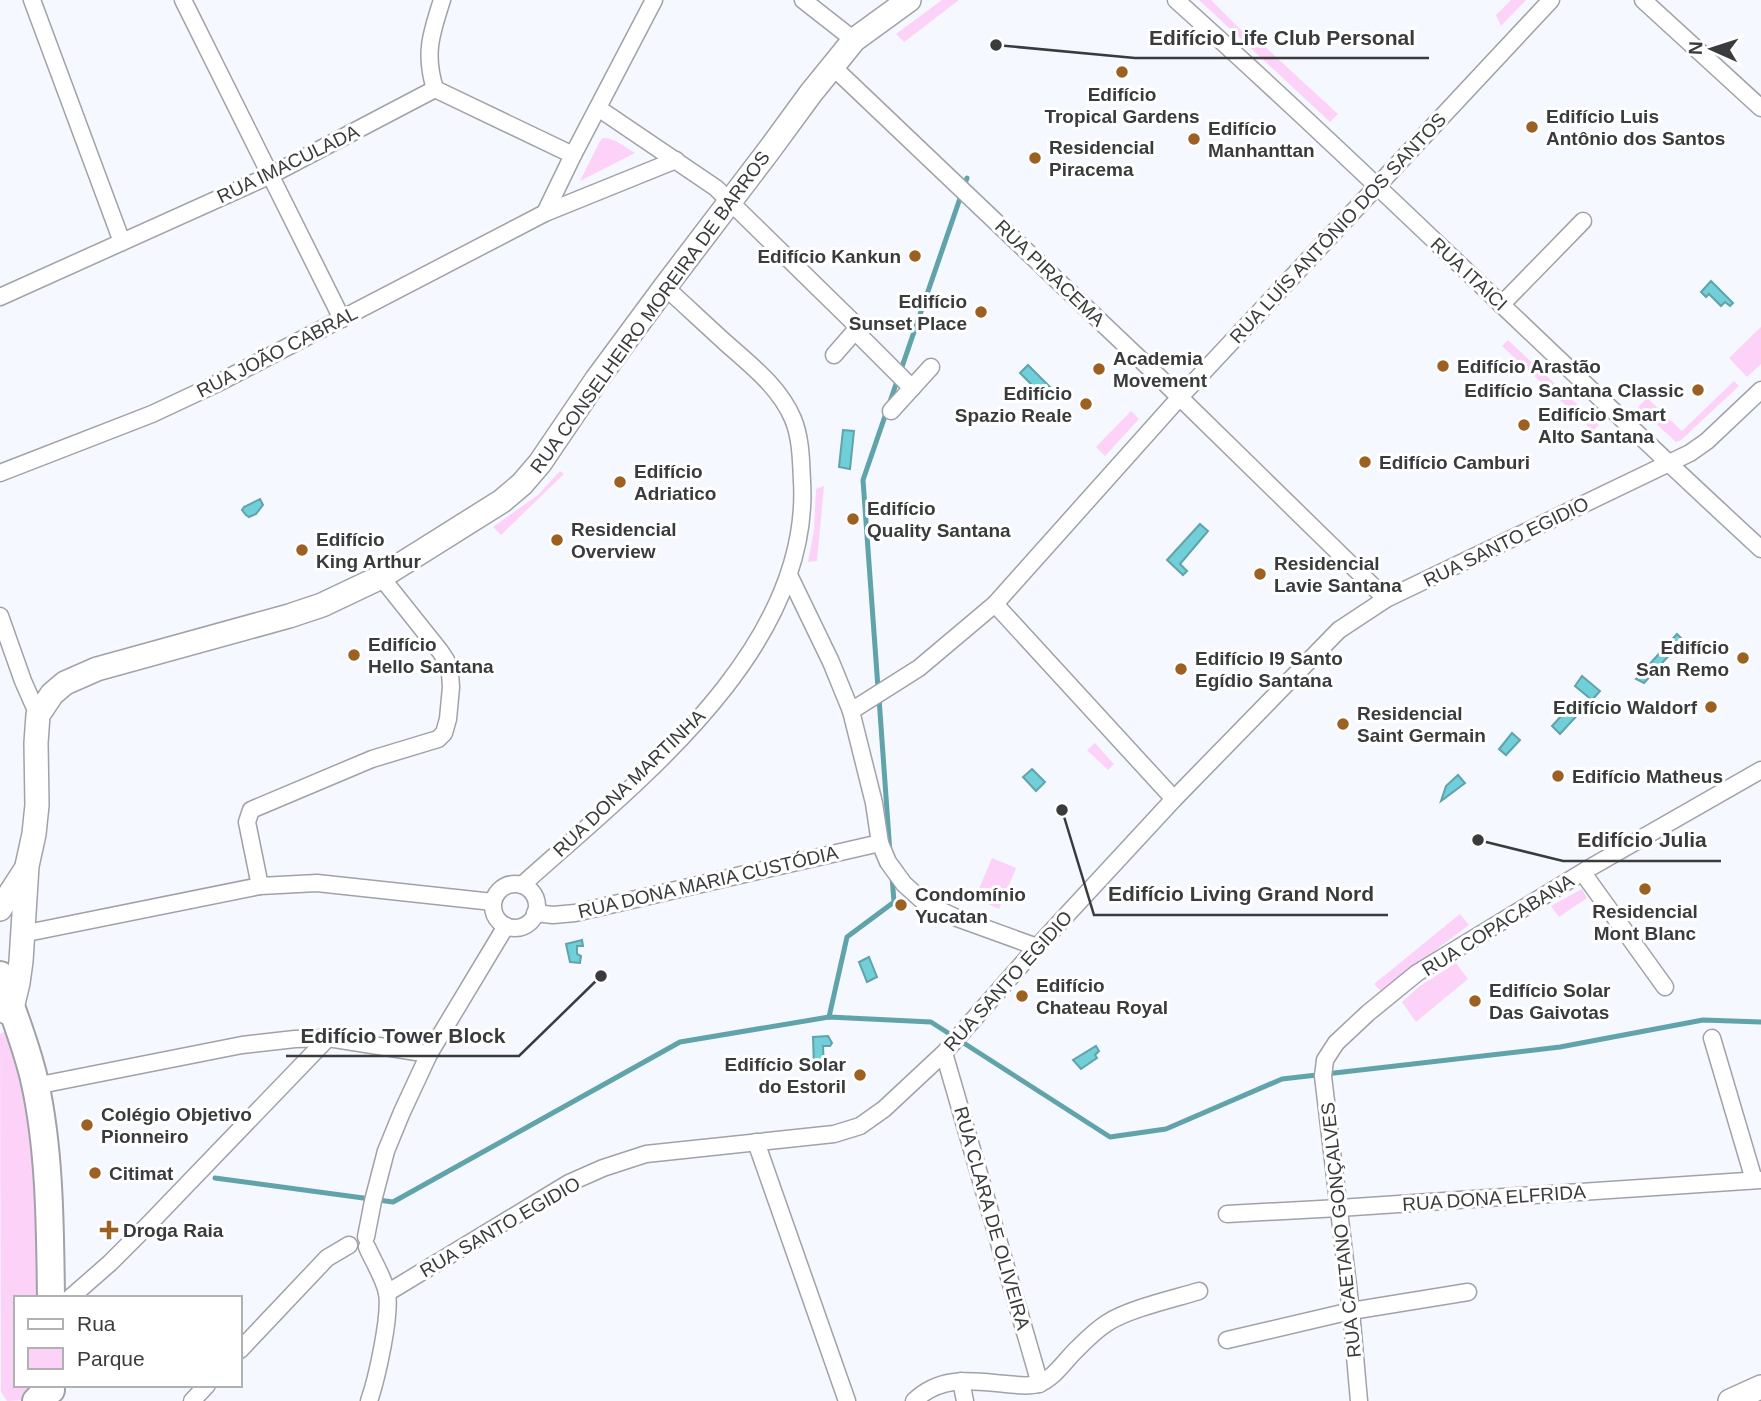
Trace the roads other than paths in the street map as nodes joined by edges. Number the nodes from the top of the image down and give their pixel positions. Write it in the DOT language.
graph roads {
  1 [pos="32,0"];
  2 [pos="183,0"];
  3 [pos="442,0"];
  4 [pos="654,0"];
  5 [pos="803,0"];
  6 [pos="909,0"];
  7 [pos="1176,0"];
  8 [pos="1551,0"];
  9 [pos="1643,0"];
  10 [pos="854,40"];
  11 [pos="832,66"];
  12 [pos="435,89"];
  13 [pos="598,108"];
  14 [pos="1761,108"];
  15 [pos="573,155"];
  16 [pos="676,160"];
  17 [pos="271,175"];
  18 [pos="1376,187"];
  19 [pos="730,200"];
  20 [pos="545,213"];
  21 [pos="1583,220"];
  22 [pos="122,242"];
  23 [pos="665,286"];
  24 [pos="0,297"];
  25 [pos="1501,305"];
  26 [pos="342,319"];
  27 [pos="855,331"];
  28 [pos="834,355"];
  29 [pos="931,367"];
  30 [pos="912,388"];
  31 [pos="1761,390"];
  32 [pos="1180,397"];
  33 [pos="891,411"];
  34 [pos="1669,464"];
  35 [pos="0,473"];
  36 [pos="1761,549"];
  37 [pos="789,575"];
  38 [pos="380,576"];
  39 [pos="1386,599"];
  40 [pos="995,604"];
  41 [pos="0,616"];
  42 [pos="851,711"];
  43 [pos="38,715"];
  44 [pos="1761,770"];
  45 [pos="1174,799"];
  46 [pos="880,843"];
  47 [pos="27,866"];
  48 [pos="1583,873"];
  49 [pos="522,885"];
  50 [pos="260,886"];
  51 [pos="493,902"];
  52 [pos="0,909"];
  53 [pos="536,913"];
  54 [pos="506,926"];
  55 [pos="22,934"];
  56 [pos="1037,947"];
  57 [pos="0,975"];
  58 [pos="1665,988"];
  59 [pos="6,1011"];
  60 [pos="328,1038"];
  61 [pos="1712,1038"];
  62 [pos="944,1053"];
  63 [pos="429,1054"];
  64 [pos="1325,1060"];
  65 [pos="35,1086"];
  66 [pos="756,1142"];
  67 [pos="1757,1180"];
  68 [pos="1339,1208"];
  69 [pos="1227,1214"];
  70 [pos="359,1244"];
  71 [pos="1199,1291"];
  72 [pos="1468,1292"];
  73 [pos="387,1293"];
  74 [pos="51,1296"];
  75 [pos="72,1296"];
  76 [pos="1351,1311"];
  77 [pos="1227,1340"];
  78 [pos="242,1348"];
  79 [pos="961,1381"];
  80 [pos="1040,1384"];
  81 [pos="204,1387"];
  82 [pos="1761,1387"];
  83 [pos="192,1401"];
  84 [pos="369,1401"];
  85 [pos="847,1401"];
  86 [pos="914,1401"];
  87 [pos="965,1401"];
  88 [pos="1359,1401"];
  89 [pos="1730,1401"];
  1 -- 22 [label="street"];
  2 -- 17 [label="street"];
  3 -- 12 [label="street"];
  4 -- 13 [label="street"];
  5 -- 10 [label="street"];
  6 -- 10 [label="main road, RUA CONSELHEIRO MOREIRA DE BARROS"];
  7 -- 18 [label="street, RUA ITAICI"];
  8 -- 18 [label="street, RUA LUÍS ANTÔNIO DOS SANTOS"];
  9 -- 14 [label="street"];
  10 -- 11 [label="main road, RUA CONSELHEIRO MOREIRA DE BARROS"];
  11 -- 19 [label="main road, RUA CONSELHEIRO MOREIRA DE BARROS"];
  11 -- 32 [label="street, RUA PIRACEMA"];
  12 -- 15 [label="street"];
  12 -- 17 [label="street, RUA IMACULADA"];
  13 -- 15 [label="street"];
  13 -- 16 [label="street"];
  15 -- 20 [label="street"];
  16 -- 19 [label="street"];
  16 -- 20 [label="street, RUA JOÃO CABRAL"];
  17 -- 22 [label="street, RUA IMACULADA"];
  17 -- 26 [label="street"];
  18 -- 25 [label="street, RUA ITAICI"];
  18 -- 32 [label="street, RUA LUÍS ANTÔNIO DOS SANTOS"];
  19 -- 23 [label="main road, RUA CONSELHEIRO MOREIRA DE BARROS"];
  19 -- 27 [label="street"];
  20 -- 26 [label="street, RUA JOÃO CABRAL"];
  21 -- 25 [label="street"];
  22 -- 24 [label="street, RUA IMACULADA"];
  23 -- 37 [label="street, RUA DONA MARTINHA"];
  23 -- 38 [label="main road, RUA CONSELHEIRO MOREIRA DE BARROS"];
  25 -- 34 [label="street, RUA ITAICI"];
  26 -- 35 [label="street, RUA JOÃO CABRAL"];
  27 -- 28 [label="street"];
  27 -- 30 [label="street"];
  29 -- 30 [label="street"];
  30 -- 33 [label="street"];
  31 -- 34 [label="street, RUA SANTO EGIDIO"];
  32 -- 39 [label="street, RUA PIRACEMA"];
  32 -- 40 [label="street, RUA LUÍS ANTÔNIO DOS SANTOS"];
  34 -- 36 [label="street, RUA ITAICI"];
  34 -- 39 [label="street, RUA SANTO EGIDIO"];
  37 -- 42 [label="street"];
  37 -- 49 [label="street, RUA DONA MARTINHA"];
  38 -- 43 [label="main road, RUA CONSELHEIRO MOREIRA DE BARROS"];
  38 -- 50 [label="street"];
  39 -- 45 [label="street, RUA SANTO EGIDIO"];
  40 -- 42 [label="street, RUA LUÍS ANTÔNIO DOS SANTOS"];
  40 -- 45 [label="street"];
  41 -- 43 [label="street"];
  42 -- 46 [label="street"];
  43 -- 47 [label="main road"];
  44 -- 48 [label="street, RUA COPACABANA"];
  45 -- 56 [label="street, RUA SANTO EGIDIO"];
  46 -- 53 [label="street, RUA DONA MARIA CUSTÓDIA"];
  46 -- 56 [label="street"];
  47 -- 52 [label="main road"];
  47 -- 55 [label="main road"];
  48 -- 58 [label="street"];
  48 -- 64 [label="street, RUA COPACABANA"];
  49 -- 51 [label="street"];
  49 -- 53 [label="street"];
  50 -- 51 [label="street"];
  50 -- 55 [label="street"];
  51 -- 54 [label="street"];
  53 -- 54 [label="street"];
  54 -- 63 [label="street"];
  55 -- 59 [label="main road"];
  56 -- 62 [label="street, RUA SANTO EGIDIO"];
  57 -- 59 [label="main road"];
  59 -- 65 [label="main road"];
  60 -- 63 [label="street"];
  60 -- 65 [label="street"];
  60 -- 75 [label="street"];
  61 -- 67 [label="street"];
  62 -- 66 [label="street, RUA SANTO EGIDIO"];
  62 -- 80 [label="street, RUA CLARA DE OLIVEIRA"];
  63 -- 70 [label="street"];
  64 -- 68 [label="street, RUA CAETANO GONÇALVES"];
  65 -- 74 [label="main road"];
  66 -- 73 [label="street, RUA SANTO EGIDIO"];
  66 -- 85 [label="street"];
  67 -- 68 [label="street, RUA DONA ELFRIDA"];
  68 -- 69 [label="street, RUA DONA ELFRIDA"];
  68 -- 76 [label="street, RUA CAETANO GONÇALVES"];
  70 -- 73 [label="street"];
  70 -- 78 [label="street"];
  71 -- 80 [label="street"];
  72 -- 76 [label="street"];
  73 -- 84 [label="street"];
  76 -- 77 [label="street"];
  76 -- 88 [label="street, RUA CAETANO GONÇALVES"];
  79 -- 80 [label="street"];
  79 -- 86 [label="street"];
  79 -- 87 [label="street"];
  81 -- 83 [label="street"];
  82 -- 89 [label="main road"];
}
